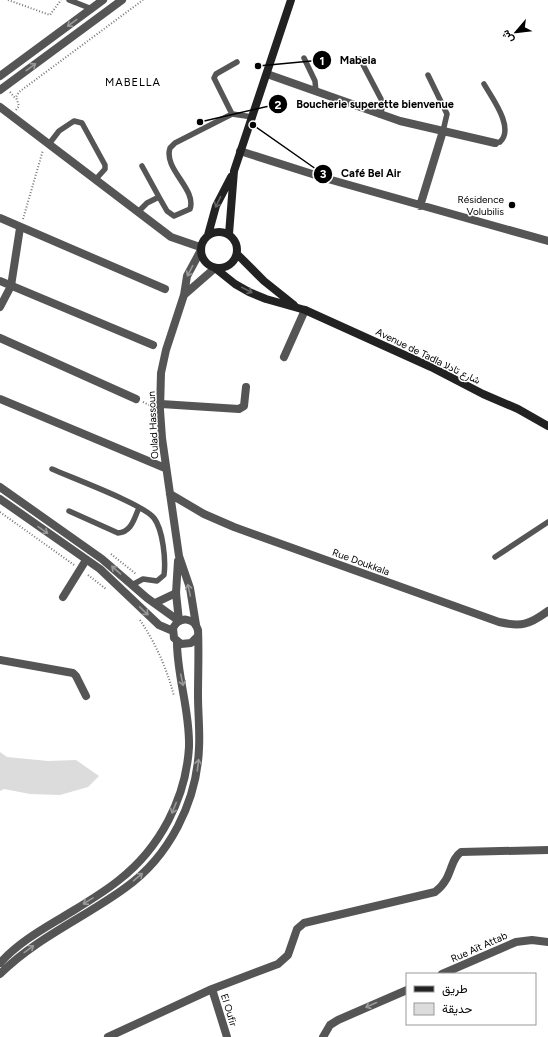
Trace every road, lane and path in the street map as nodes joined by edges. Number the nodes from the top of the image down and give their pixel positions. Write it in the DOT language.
graph roads {
  1 [pos="8,0"];
  2 [pos="61,0"];
  3 [pos="69,0"];
  4 [pos="103,0"];
  5 [pos="122,0"];
  6 [pos="143,0"];
  7 [pos="291,0"];
  8 [pos="92,9"];
  9 [pos="304,58"];
  10 [pos="360,59"];
  11 [pos="237,62"];
  12 [pos="267,74"];
  13 [pos="428,75"];
  14 [pos="0,76"];
  15 [pos="484,84"];
  16 [pos="0,90"];
  17 [pos="316,92"];
  18 [pos="0,107"];
  19 [pos="232,114"];
  20 [pos="10,115"];
  21 [pos="380,115"];
  22 [pos="253,117"];
  23 [pos="443,131"];
  24 [pos="495,143"];
  25 [pos="49,144"];
  26 [pos="240,152"];
  27 [pos="142,166"];
  28 [pos="234,171"];
  29 [pos="96,179"];
  30 [pos="159,197"];
  31 [pos="420,206"];
  32 [pos="138,212"];
  33 [pos="24,215"];
  34 [pos="0,218"];
  35 [pos="20,228"];
  36 [pos="228,234"];
  37 [pos="208,235"];
  38 [pos="548,241"];
  39 [pos="201,249"];
  40 [pos="237,254"];
  41 [pos="215,268"];
  42 [pos="0,281"];
  43 [pos="11,286"];
  44 [pos="165,289"];
  45 [pos="184,295"];
  46 [pos="0,308"];
  47 [pos="301,309"];
  48 [pos="0,338"];
  49 [pos="153,345"];
  50 [pos="284,357"];
  51 [pos="246,387"];
  52 [pos="0,399"];
  53 [pos="136,399"];
  54 [pos="160,407"];
  55 [pos="548,426"];
  56 [pos="165,468"];
  57 [pos="52,469"];
  58 [pos="0,487"];
  59 [pos="170,494"];
  60 [pos="0,499"];
  61 [pos="28,506"];
  62 [pos="139,508"];
  63 [pos="68,511"];
  64 [pos="0,512"];
  65 [pos="22,514"];
  66 [pos="548,522"];
  67 [pos="179,556"];
  68 [pos="495,557"];
  69 [pos="86,560"];
  70 [pos="80,569"];
  71 [pos="132,585"];
  72 [pos="108,590"];
  73 [pos="176,593"];
  74 [pos="62,597"];
  75 [pos="155,603"];
  76 [pos="548,611"];
  77 [pos="137,616"];
  78 [pos="179,621"];
  79 [pos="196,625"];
  80 [pos="173,631"];
  81 [pos="197,637"];
  82 [pos="177,642"];
  83 [pos="0,660"];
  84 [pos="86,696"];
  85 [pos="176,703"];
  86 [pos="548,850"];
  87 [pos="548,942"];
  88 [pos="0,963"];
  89 [pos="444,973"];
  90 [pos="0,974"];
  91 [pos="212,988"];
  92 [pos="406,990"];
  93 [pos="108,1037"];
  94 [pos="227,1037"];
  95 [pos="323,1037"];
  1 -- 2 [label="path"];
  3 -- 8 [label="lane"];
  4 -- 8 [label="street"];
  16 -- 5 [label="street, one-way"];
  6 -- 20 [label="path"];
  7 -- 12 [label="main road"];
  8 -- 14 [label="street, one-way"];
  9 -- 17 [label="lane"];
  10 -- 21 [label="lane"];
  11 -- 19 [label="lane"];
  12 -- 17 [label="street"];
  12 -- 22 [label="main road"];
  13 -- 23 [label="lane"];
  15 -- 24 [label="lane"];
  17 -- 21 [label="street"];
  18 -- 20 [label="street"];
  19 -- 22 [label="lane"];
  19 -- 30 [label="lane"];
  20 -- 25 [label="street"];
  21 -- 23 [label="street"];
  22 -- 26 [label="main road"];
  23 -- 24 [label="street"];
  23 -- 31 [label="street"];
  25 -- 29 [label="street"];
  25 -- 29 [label="lane"];
  25 -- 33 [label="path"];
  26 -- 28 [label="main road"];
  26 -- 31 [label="street"];
  27 -- 30 [label="lane"];
  28 -- 36 [label="main road"];
  28 -- 37 [label="main road, one-way"];
  29 -- 32 [label="street"];
  30 -- 32 [label="lane"];
  31 -- 38 [label="street"];
  32 -- 39 [label="street"];
  34 -- 35 [label="street"];
  35 -- 43 [label="street"];
  35 -- 44 [label="street"];
  36 -- 37 [label="main road"];
  36 -- 40 [label="main road"];
  37 -- 39 [label="main road"];
  39 -- 41 [label="main road"];
  39 -- 45 [label="street, Oulad Hassoun, one-way"];
  40 -- 41 [label="main road"];
  40 -- 47 [label="main road, Avenue de Tadla شارع تادلا"];
  41 -- 45 [label="street"];
  41 -- 47 [label="main road, Avenue de Tadla شارع تادلا, one-way"];
  42 -- 43 [label="street"];
  43 -- 46 [label="street"];
  43 -- 49 [label="street"];
  45 -- 54 [label="street, Oulad Hassoun"];
  47 -- 50 [label="street"];
  47 -- 55 [label="main road, Avenue de Tadla شارع تادلا"];
  48 -- 53 [label="street"];
  51 -- 54 [label="street"];
  52 -- 56 [label="street"];
  53 -- 54 [label="path"];
  54 -- 56 [label="street, Oulad Hassoun"];
  56 -- 59 [label="street, Oulad Hassoun"];
  57 -- 62 [label="lane"];
  58 -- 61 [label="street"];
  59 -- 67 [label="street, Oulad Hassoun"];
  59 -- 76 [label="street, Rue Doukkala"];
  60 -- 65 [label="street"];
  61 -- 65 [label="street"];
  71 -- 61 [label="street, one-way"];
  62 -- 63 [label="lane"];
  62 -- 71 [label="lane"];
  64 -- 70 [label="path"];
  65 -- 69 [label="street, one-way"];
  66 -- 68 [label="lane"];
  67 -- 73 [label="street, Oulad Hassoun"];
  79 -- 67 [label="street, Oulad Hassoun, one-way"];
  69 -- 70 [label="street"];
  69 -- 80 [label="street, one-way"];
  70 -- 72 [label="path"];
  70 -- 74 [label="street"];
  71 -- 75 [label="street"];
  73 -- 75 [label="street"];
  73 -- 78 [label="street, Oulad Hassoun"];
  75 -- 78 [label="street"];
  77 -- 85 [label="path"];
  78 -- 79 [label="street"];
  78 -- 80 [label="street"];
  79 -- 81 [label="street"];
  80 -- 82 [label="street"];
  81 -- 82 [label="street"];
  90 -- 81 [label="street, one-way"];
  82 -- 88 [label="street, one-way"];
  83 -- 84 [label="street"];
  86 -- 91 [label="street"];
  87 -- 89 [label="street, Rue Aït Attab"];
  91 -- 93 [label="street"];
  91 -- 94 [label="street, El Oufir"];
  92 -- 95 [label="street, one-way"];
}
